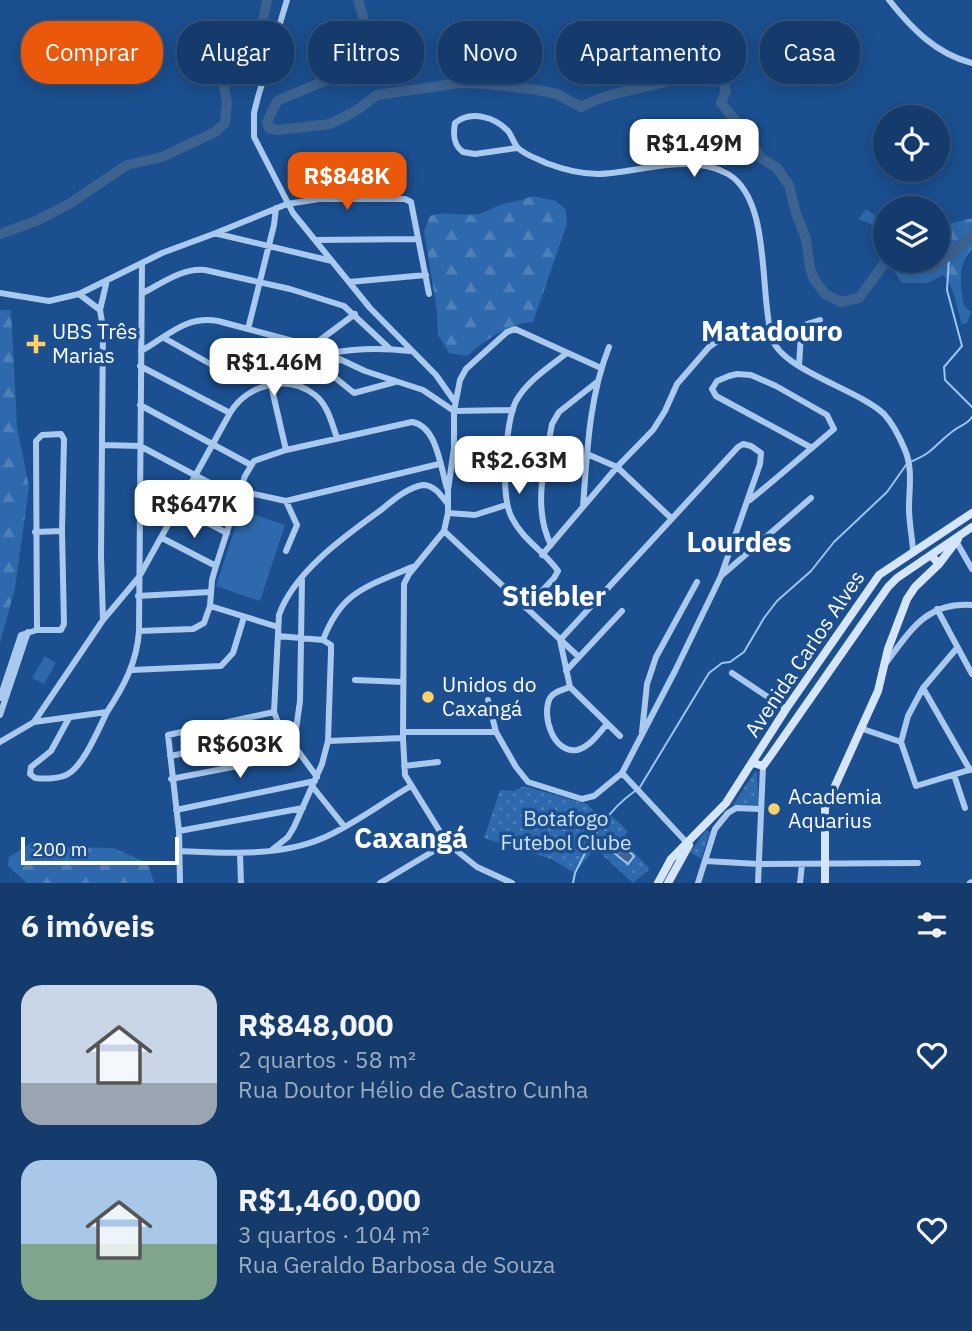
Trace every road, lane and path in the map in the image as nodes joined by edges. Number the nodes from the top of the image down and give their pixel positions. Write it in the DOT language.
graph roads {
  1 [pos="287,0"];
  2 [pos="889,0"];
  3 [pos="972,63"];
  4 [pos="517,148"];
  5 [pos="390,162"];
  6 [pos="358,198"];
  7 [pos="287,204"];
  8 [pos="276,208"];
  9 [pos="216,233"];
  10 [pos="418,239"];
  11 [pos="315,240"];
  12 [pos="268,245"];
  13 [pos="332,261"];
  14 [pos="142,263"];
  15 [pos="426,275"];
  16 [pos="107,280"];
  17 [pos="259,282"];
  18 [pos="349,282"];
  19 [pos="0,293"];
  20 [pos="143,293"];
  21 [pos="429,294"];
  22 [pos="79,295"];
  23 [pos="100,310"];
  24 [pos="355,314"];
  25 [pos="820,320"];
  26 [pos="248,329"];
  27 [pos="164,338"];
  28 [pos="772,338"];
  29 [pos="312,346"];
  30 [pos="609,347"];
  31 [pos="389,348"];
  32 [pos="141,351"];
  33 [pos="411,351"];
  34 [pos="567,353"];
  35 [pos="329,354"];
  36 [pos="342,360"];
  37 [pos="317,363"];
  38 [pos="141,366"];
  39 [pos="799,366"];
  40 [pos="601,368"];
  41 [pos="395,382"];
  42 [pos="597,382"];
  43 [pos="271,385"];
  44 [pos="455,402"];
  45 [pos="140,405"];
  46 [pos="513,410"];
  47 [pos="454,411"];
  48 [pos="230,413"];
  49 [pos="337,438"];
  50 [pos="102,445"];
  51 [pos="213,445"];
  52 [pos="140,446"];
  53 [pos="812,448"];
  54 [pos="286,450"];
  55 [pos="586,454"];
  56 [pos="439,464"];
  57 [pos="251,465"];
  58 [pos="617,467"];
  59 [pos="196,475"];
  60 [pos="140,488"];
  61 [pos="448,490"];
  62 [pos="239,495"];
  63 [pos="811,498"];
  64 [pos="286,501"];
  65 [pos="748,502"];
  66 [pos="448,504"];
  67 [pos="506,505"];
  68 [pos="583,506"];
  69 [pos="178,508"];
  70 [pos="448,513"];
  71 [pos="972,513"];
  72 [pos="671,518"];
  73 [pos="972,527"];
  74 [pos="62,531"];
  75 [pos="444,531"];
  76 [pos="35,532"];
  77 [pos="228,533"];
  78 [pos="162,538"];
  79 [pos="959,538"];
  80 [pos="551,545"];
  81 [pos="913,550"];
  82 [pos="286,551"];
  83 [pos="934,553"];
  84 [pos="542,555"];
  85 [pos="939,564"];
  86 [pos="216,566"];
  87 [pos="415,566"];
  88 [pos="972,569"];
  89 [pos="139,576"];
  90 [pos="721,576"];
  91 [pos="302,579"];
  92 [pos="697,582"];
  93 [pos="210,592"];
  94 [pos="138,596"];
  95 [pos="972,605"];
  96 [pos="210,606"];
  97 [pos="526,608"];
  98 [pos="937,609"];
  99 [pos="621,611"];
  100 [pos="244,617"];
  101 [pos="103,620"];
  102 [pos="278,627"];
  103 [pos="37,630"];
  104 [pos="139,631"];
  105 [pos="28,632"];
  106 [pos="278,636"];
  107 [pos="301,639"];
  108 [pos="323,640"];
  109 [pos="560,640"];
  110 [pos="957,648"];
  111 [pos="579,657"];
  112 [pos="885,664"];
  113 [pos="132,670"];
  114 [pos="566,671"];
  115 [pos="732,674"];
  116 [pos="972,674"];
  117 [pos="355,680"];
  118 [pos="403,682"];
  119 [pos="570,687"];
  120 [pos="923,688"];
  121 [pos="0,698"];
  122 [pos="488,700"];
  123 [pos="786,709"];
  124 [pos="107,712"];
  125 [pos="274,712"];
  126 [pos="0,715"];
  127 [pos="69,718"];
  128 [pos="34,722"];
  129 [pos="607,724"];
  130 [pos="279,725"];
  131 [pos="860,728"];
  132 [pos="496,732"];
  133 [pos="403,735"];
  134 [pos="620,736"];
  135 [pos="641,738"];
  136 [pos="328,741"];
  137 [pos="0,742"];
  138 [pos="901,742"];
  139 [pos="294,744"];
  140 [pos="170,756"];
  141 [pos="438,762"];
  142 [pos="753,762"];
  143 [pos="404,766"];
  144 [pos="763,766"];
  145 [pos="971,769"];
  146 [pos="622,774"];
  147 [pos="954,775"];
  148 [pos="171,779"];
  149 [pos="315,781"];
  150 [pos="411,786"];
  151 [pos="303,808"];
  152 [pos="759,808"];
  153 [pos="965,808"];
  154 [pos="176,810"];
  155 [pos="344,826"];
  156 [pos="179,831"];
  157 [pos="689,842"];
  158 [pos="447,843"];
  159 [pos="273,849"];
  160 [pos="180,851"];
  161 [pos="240,854"];
  162 [pos="705,861"];
  163 [pos="918,863"];
  164 [pos="758,864"];
  165 [pos="802,864"];
  166 [pos="824,865"];
  167 [pos="666,882"];
  168 [pos="180,883"];
  169 [pos="241,883"];
  170 [pos="380,883"];
  171 [pos="512,883"];
  172 [pos="698,883"];
  173 [pos="758,883"];
  174 [pos="800,883"];
  175 [pos="825,883"];
  1 -- 7 [label="street"];
  2 -- 3 [label="street"];
  4 -- 4 [label="street"];
  4 -- 28 [label="street"];
  5 -- 6 [label="street"];
  6 -- 7 [label="street"];
  6 -- 10 [label="street"];
  7 -- 8 [label="street"];
  7 -- 11 [label="street"];
  8 -- 9 [label="street"];
  8 -- 12 [label="street"];
  9 -- 12 [label="street"];
  9 -- 14 [label="street"];
  10 -- 11 [label="street"];
  10 -- 15 [label="street"];
  11 -- 13 [label="street"];
  12 -- 13 [label="street"];
  12 -- 17 [label="street"];
  13 -- 18 [label="street"];
  14 -- 16 [label="street"];
  14 -- 20 [label="street"];
  15 -- 18 [label="street"];
  15 -- 21 [label="street"];
  16 -- 22 [label="street"];
  16 -- 23 [label="street"];
  17 -- 20 [label="street"];
  17 -- 24 [label="street"];
  17 -- 26 [label="street"];
  18 -- 33 [label="street"];
  19 -- 22 [label="street"];
  20 -- 32 [label="street"];
  22 -- 23 [label="street"];
  23 -- 50 [label="street"];
  24 -- 29 [label="street"];
  24 -- 31 [label="street"];
  25 -- 39 [label="street"];
  26 -- 27 [label="street"];
  26 -- 29 [label="street"];
  27 -- 32 [label="street"];
  27 -- 37 [label="street"];
  28 -- 39 [label="street"];
  28 -- 58 [label="street"];
  29 -- 35 [label="street"];
  30 -- 40 [label="street"];
  31 -- 33 [label="street"];
  31 -- 35 [label="street"];
  32 -- 38 [label="street"];
  33 -- 44 [label="street"];
  34 -- 40 [label="street"];
  34 -- 44 [label="street"];
  34 -- 46 [label="street"];
  35 -- 36 [label="street"];
  36 -- 37 [label="street"];
  36 -- 41 [label="street"];
  37 -- 41 [label="street"];
  38 -- 45 [label="street"];
  38 -- 48 [label="street"];
  39 -- 81 [label="street"];
  40 -- 42 [label="street"];
  41 -- 47 [label="street"];
  42 -- 55 [label="street"];
  42 -- 80 [label="street"];
  43 -- 48 [label="street"];
  43 -- 49 [label="street"];
  43 -- 54 [label="street"];
  44 -- 47 [label="street"];
  45 -- 51 [label="street"];
  45 -- 52 [label="street"];
  46 -- 47 [label="street"];
  46 -- 67 [label="street"];
  47 -- 61 [label="street"];
  48 -- 51 [label="street"];
  49 -- 54 [label="street"];
  49 -- 56 [label="street"];
  50 -- 52 [label="street"];
  50 -- 101 [label="street"];
  51 -- 57 [label="street"];
  51 -- 59 [label="street"];
  52 -- 59 [label="street"];
  52 -- 60 [label="street"];
  53 -- 53 [label="street"];
  53 -- 65 [label="street"];
  54 -- 57 [label="street"];
  55 -- 58 [label="street"];
  55 -- 68 [label="street"];
  56 -- 61 [label="street"];
  56 -- 64 [label="street"];
  57 -- 62 [label="street"];
  58 -- 68 [label="street"];
  58 -- 72 [label="street"];
  59 -- 62 [label="street"];
  59 -- 69 [label="street"];
  60 -- 69 [label="street"];
  60 -- 89 [label="street"];
  61 -- 66 [label="street"];
  62 -- 64 [label="street"];
  62 -- 77 [label="street"];
  63 -- 90 [label="street"];
  64 -- 82 [label="street"];
  65 -- 72 [label="street"];
  65 -- 90 [label="street"];
  66 -- 70 [label="street"];
  66 -- 91 [label="street"];
  67 -- 70 [label="street"];
  67 -- 84 [label="street"];
  68 -- 80 [label="street"];
  69 -- 77 [label="street"];
  69 -- 78 [label="street"];
  70 -- 75 [label="street"];
  71 -- 81 [label="street, Avenida Carlos Alves"];
  72 -- 109 [label="street"];
  73 -- 79 [label="street"];
  74 -- 76 [label="street"];
  74 -- 76 [label="street"];
  74 -- 103 [label="street"];
  75 -- 87 [label="street"];
  75 -- 97 [label="street"];
  76 -- 103 [label="street"];
  77 -- 86 [label="street"];
  78 -- 86 [label="street"];
  78 -- 89 [label="street"];
  79 -- 83 [label="street"];
  79 -- 85 [label="street"];
  79 -- 88 [label="street"];
  80 -- 84 [label="street"];
  81 -- 123 [label="street, Avenida Carlos Alves"];
  83 -- 85 [label="street"];
  83 -- 144 [label="street"];
  84 -- 97 [label="street"];
  85 -- 112 [label="street"];
  86 -- 93 [label="street"];
  87 -- 108 [label="street"];
  87 -- 118 [label="street"];
  89 -- 94 [label="street"];
  89 -- 101 [label="street"];
  90 -- 135 [label="street"];
  91 -- 102 [label="street"];
  91 -- 107 [label="street"];
  92 -- 135 [label="street"];
  93 -- 94 [label="street"];
  93 -- 96 [label="street"];
  94 -- 104 [label="street"];
  95 -- 98 [label="street"];
  96 -- 100 [label="street"];
  96 -- 104 [label="street"];
  97 -- 109 [label="street"];
  98 -- 110 [label="street"];
  98 -- 112 [label="street"];
  99 -- 111 [label="street"];
  100 -- 102 [label="street"];
  100 -- 113 [label="street"];
  101 -- 128 [label="street"];
  102 -- 106 [label="street"];
  103 -- 105 [label="street"];
  104 -- 113 [label="street"];
  105 -- 121 [label="street"];
  105 -- 126 [label="street"];
  106 -- 107 [label="street"];
  106 -- 125 [label="street"];
  107 -- 108 [label="street"];
  107 -- 139 [label="street"];
  108 -- 136 [label="street"];
  109 -- 111 [label="street"];
  109 -- 114 [label="street"];
  110 -- 116 [label="street"];
  110 -- 120 [label="street"];
  111 -- 114 [label="street"];
  112 -- 131 [label="street"];
  113 -- 124 [label="street"];
  114 -- 119 [label="street"];
  115 -- 123 [label="street"];
  117 -- 118 [label="street"];
  118 -- 133 [label="street"];
  119 -- 129 [label="street"];
  119 -- 129 [label="street"];
  120 -- 138 [label="street"];
  120 -- 145 [label="street"];
  122 -- 132 [label="street"];
  123 -- 142 [label="street, Avenida Carlos Alves"];
  124 -- 127 [label="street"];
  124 -- 127 [label="street"];
  125 -- 130 [label="street"];
  125 -- 140 [label="street"];
  127 -- 128 [label="street"];
  128 -- 137 [label="street"];
  129 -- 134 [label="street"];
  130 -- 139 [label="street"];
  130 -- 140 [label="street"];
  131 -- 138 [label="street"];
  131 -- 166 [label="street"];
  132 -- 133 [label="street"];
  132 -- 146 [label="street"];
  133 -- 136 [label="street"];
  133 -- 143 [label="street"];
  135 -- 146 [label="street"];
  136 -- 149 [label="street"];
  138 -- 147 [label="street"];
  139 -- 148 [label="street"];
  139 -- 149 [label="street"];
  140 -- 148 [label="street"];
  141 -- 143 [label="street"];
  142 -- 144 [label="street"];
  142 -- 157 [label="street, Avenida Carlos Alves"];
  143 -- 150 [label="street"];
  144 -- 152 [label="street"];
  145 -- 147 [label="street"];
  146 -- 157 [label="street"];
  147 -- 153 [label="street"];
  148 -- 154 [label="street"];
  149 -- 151 [label="street"];
  149 -- 154 [label="street"];
  149 -- 155 [label="street"];
  150 -- 155 [label="street"];
  150 -- 158 [label="street"];
  151 -- 156 [label="street"];
  151 -- 159 [label="street"];
  152 -- 162 [label="street"];
  152 -- 164 [label="street"];
  154 -- 156 [label="street"];
  155 -- 159 [label="street"];
  156 -- 160 [label="street"];
  157 -- 167 [label="street, Avenida Carlos Alves"];
  158 -- 170 [label="street"];
  158 -- 171 [label="street"];
  159 -- 161 [label="street"];
  160 -- 161 [label="street"];
  160 -- 168 [label="street"];
  161 -- 169 [label="street"];
  162 -- 164 [label="street"];
  162 -- 172 [label="street"];
  163 -- 166 [label="street"];
  164 -- 165 [label="street"];
  164 -- 173 [label="street"];
  165 -- 166 [label="street"];
  165 -- 174 [label="street"];
  166 -- 175 [label="street"];
}
